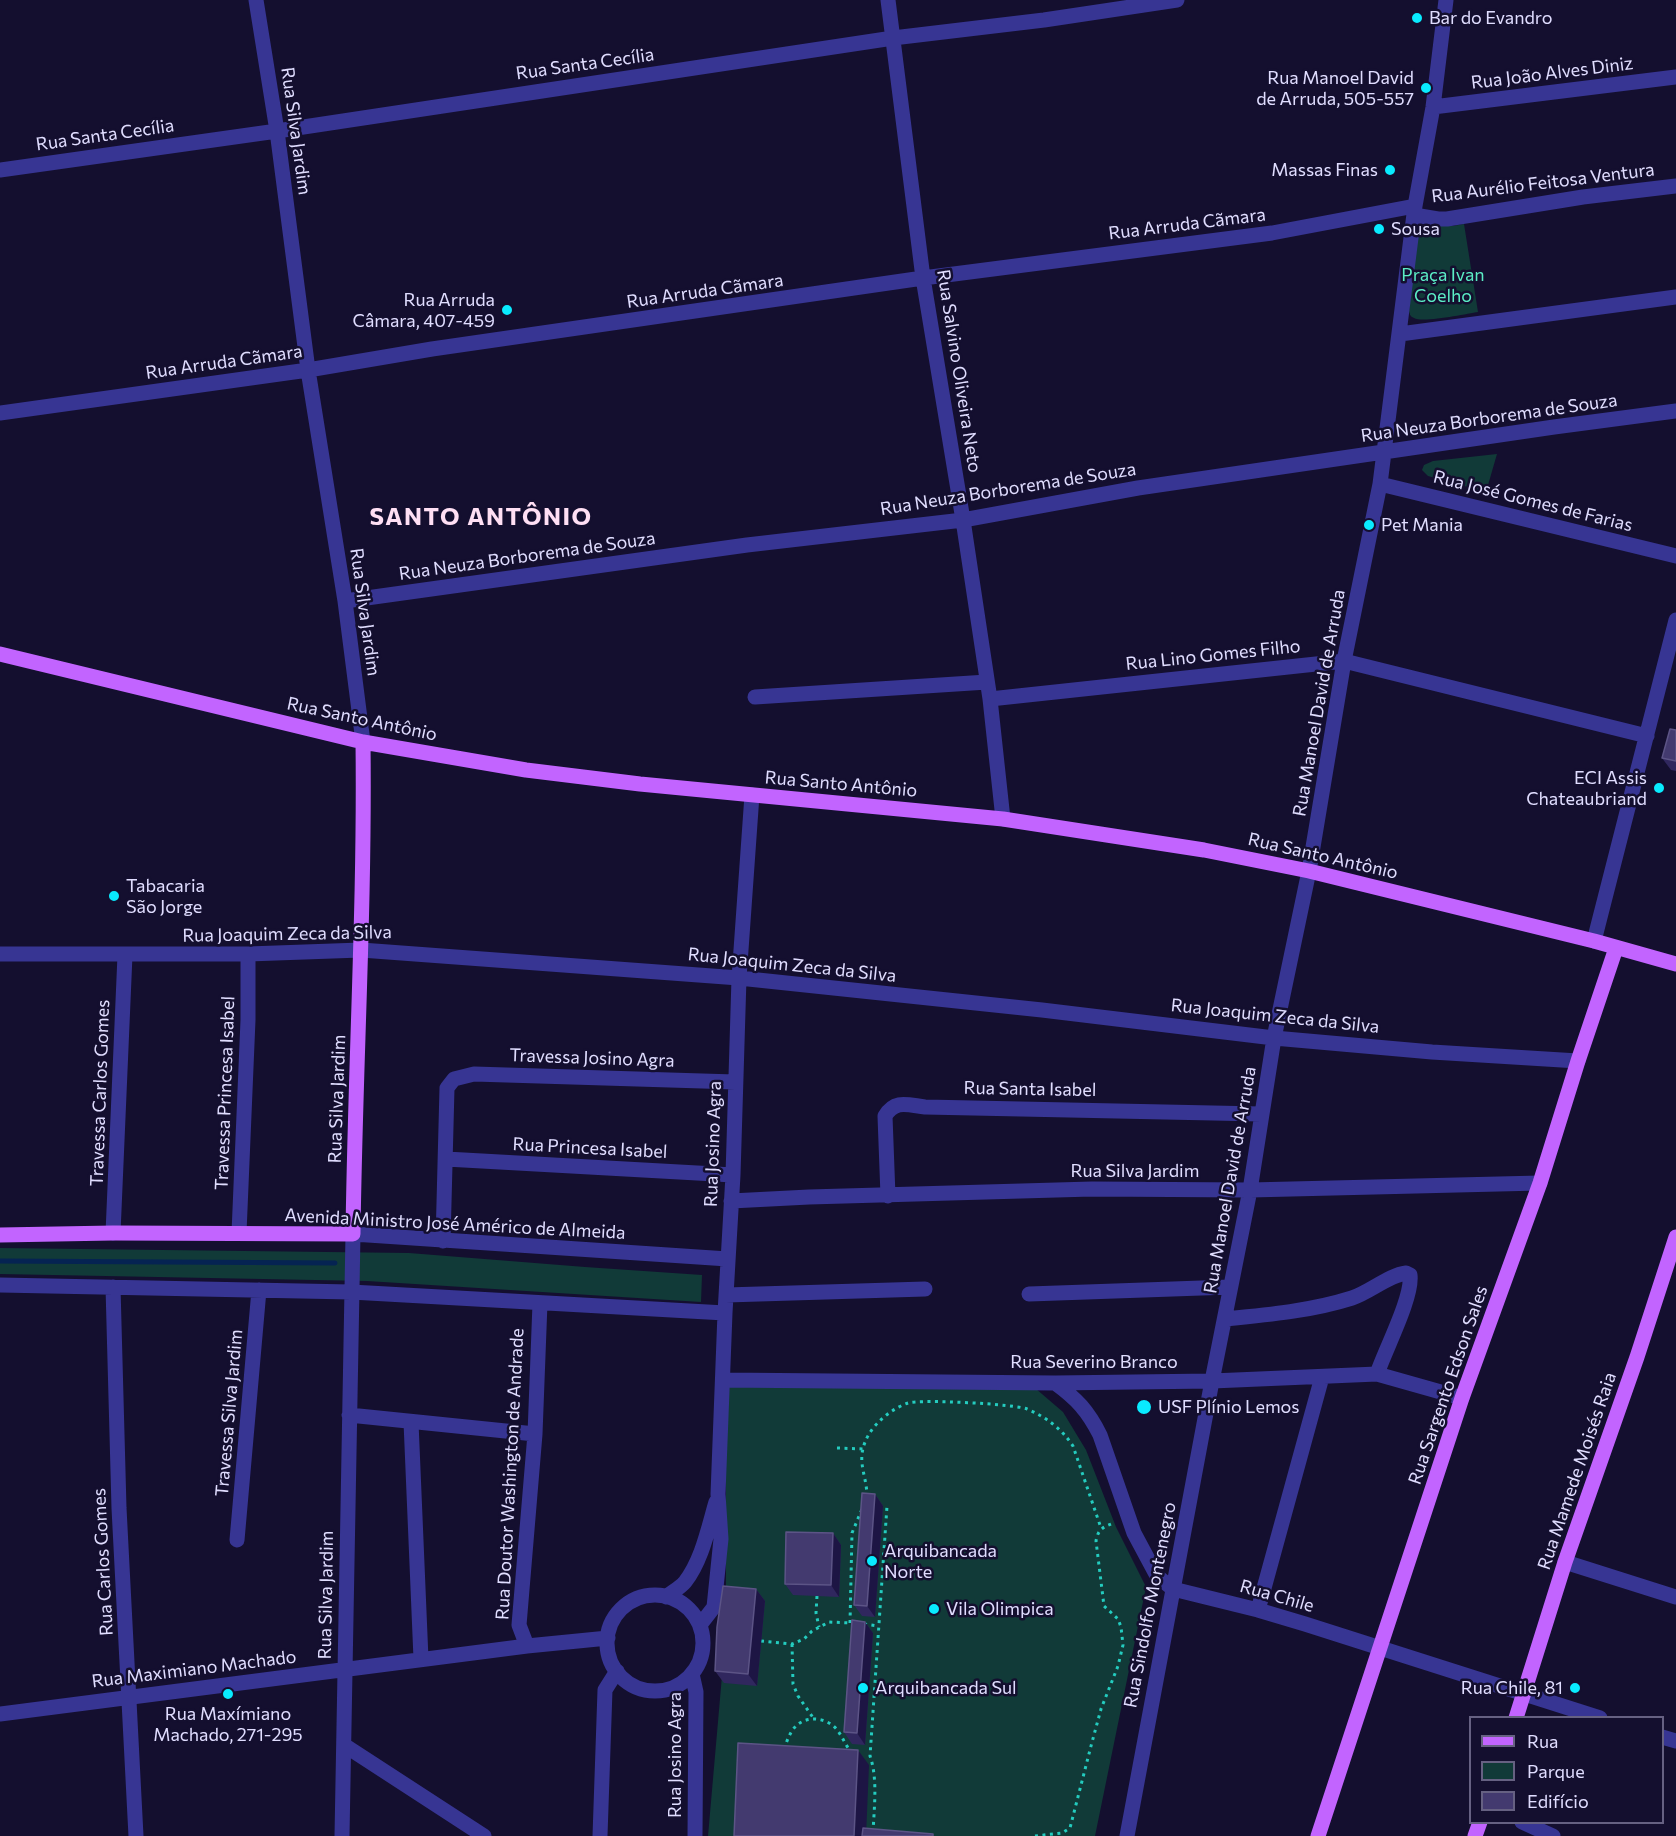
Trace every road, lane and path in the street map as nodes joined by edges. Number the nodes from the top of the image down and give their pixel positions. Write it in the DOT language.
graph roads {
  1 [pos="256,0"];
  2 [pos="888,0"];
  3 [pos="1177,0"];
  4 [pos="1446,0"];
  5 [pos="893,38"];
  6 [pos="1676,77"];
  7 [pos="1433,107"];
  8 [pos="277,131"];
  9 [pos="0,170"];
  10 [pos="1676,186"];
  11 [pos="1415,210"];
  12 [pos="923,278"];
  13 [pos="1676,297"];
  14 [pos="1400,334"];
  15 [pos="308,370"];
  16 [pos="1676,411"];
  17 [pos="0,413"];
  18 [pos="1383,453"];
  19 [pos="1380,483"];
  20 [pos="963,520"];
  21 [pos="1676,555"];
  22 [pos="345,601"];
  23 [pos="1676,620"];
  24 [pos="0,654"];
  25 [pos="1344,661"];
  26 [pos="987,682"];
  27 [pos="755,697"];
  28 [pos="990,699"];
  29 [pos="1647,736"];
  30 [pos="363,742"];
  31 [pos="752,795"];
  32 [pos="1003,819"];
  33 [pos="1310,871"];
  34 [pos="1594,941"];
  35 [pos="1617,948"];
  36 [pos="362,950"];
  37 [pos="0,954"];
  38 [pos="248,954"];
  39 [pos="125,955"];
  40 [pos="1676,964"];
  41 [pos="739,978"];
  42 [pos="1274,1038"];
  43 [pos="1578,1061"];
  44 [pos="735,1082"];
  45 [pos="1261,1113"];
  46 [pos="446,1159"];
  47 [pos="733,1175"];
  48 [pos="1539,1184"];
  49 [pos="1250,1190"];
  50 [pos="888,1196"];
  51 [pos="731,1201"];
  52 [pos="113,1233"];
  53 [pos="239,1233"];
  54 [pos="0,1235"];
  55 [pos="1676,1237"];
  56 [pos="353,1239"];
  57 [pos="443,1241"];
  58 [pos="728,1259"];
  59 [pos="0,1285"];
  60 [pos="113,1287"];
  61 [pos="352,1287"];
  62 [pos="1230,1287"];
  63 [pos="259,1290"];
  64 [pos="925,1290"];
  65 [pos="1029,1294"];
  66 [pos="726,1295"];
  67 [pos="540,1303"];
  68 [pos="725,1313"];
  69 [pos="1225,1319"];
  70 [pos="1377,1374"];
  71 [pos="1322,1377"];
  72 [pos="723,1380"];
  73 [pos="1212,1381"];
  74 [pos="1055,1383"];
  75 [pos="1462,1398"];
  76 [pos="349,1415"];
  77 [pos="411,1422"];
  78 [pos="535,1434"];
  79 [pos="837,1448"];
  80 [pos="864,1449"];
  81 [pos="718,1494"];
  82 [pos="887,1506"];
  83 [pos="1128,1516"];
  84 [pos="1101,1528"];
  85 [pos="237,1540"];
  86 [pos="1565,1562"];
  87 [pos="1173,1589"];
  88 [pos="817,1596"];
  89 [pos="666,1597"];
  90 [pos="1676,1597"];
  91 [pos="1258,1610"];
  92 [pos="850,1623"];
  93 [pos="700,1625"];
  94 [pos="879,1626"];
  95 [pos="819,1627"];
  96 [pos="608,1638"];
  97 [pos="761,1641"];
  98 [pos="792,1644"];
  99 [pos="527,1646"];
  100 [pos="1381,1648"];
  101 [pos="421,1659"];
  102 [pos="344,1669"];
  103 [pos="617,1671"];
  104 [pos="692,1674"];
  105 [pos="1525,1694"];
  106 [pos="129,1697"];
  107 [pos="0,1714"];
  108 [pos="1517,1716"];
  109 [pos="1594,1716"];
  110 [pos="814,1719"];
  111 [pos="344,1745"];
  112 [pos="784,1750"];
  113 [pos="858,1755"];
  114 [pos="1526,1824"];
  115 [pos="1128,1835"];
  116 [pos="136,1836"];
  117 [pos="342,1836"];
  118 [pos="484,1836"];
  119 [pos="600,1836"];
  120 [pos="695,1836"];
  121 [pos="879,1836"];
  122 [pos="1035,1836"];
  123 [pos="1318,1836"];
  124 [pos="1553,1836"];
  1 -- 8 [label="street, Rua Silva Jardim"];
  2 -- 5 [label="street, Rua Salvino Oliveira Neto"];
  3 -- 5 [label="street, Rua Santa Cecília"];
  4 -- 7 [label="street"];
  5 -- 8 [label="street, Rua Santa Cecília"];
  5 -- 12 [label="street, Rua Salvino Oliveira Neto"];
  6 -- 7 [label="street, Rua João Alves Diniz"];
  7 -- 11 [label="street"];
  8 -- 9 [label="street, Rua Santa Cecília"];
  8 -- 15 [label="street, Rua Silva Jardim"];
  10 -- 11 [label="street, Rua Aurélio Feitosa Ventura"];
  11 -- 12 [label="street, Rua Arruda Cãmara"];
  11 -- 14 [label="street, Rua Manoel David de Arruda"];
  12 -- 15 [label="street, Rua Arruda Cãmara"];
  12 -- 20 [label="street, Rua Salvino Oliveira Neto"];
  13 -- 14 [label="street"];
  14 -- 18 [label="street, Rua Manoel David de Arruda"];
  15 -- 17 [label="street, Rua Arruda Cãmara"];
  15 -- 22 [label="street, Rua Silva Jardim"];
  16 -- 18 [label="street, Rua Neuza Borborema de Souza"];
  18 -- 19 [label="street, Rua Manoel David de Arruda"];
  18 -- 20 [label="street, Rua Neuza Borborema de Souza"];
  19 -- 21 [label="street, Rua José Gomes de Farias"];
  19 -- 25 [label="street, Rua Manoel David de Arruda"];
  20 -- 22 [label="street, Rua Neuza Borborema de Souza"];
  20 -- 26 [label="street, Rua Salvino Oliveira Neto"];
  22 -- 30 [label="street, Rua Silva Jardim"];
  23 -- 29 [label="street"];
  24 -- 30 [label="main road, Rua Santo Antônio"];
  25 -- 28 [label="street, Rua Lino Gomes Filho"];
  25 -- 29 [label="street, Rua Lino Gomes Filho"];
  25 -- 33 [label="street, Rua Manoel David de Arruda"];
  26 -- 27 [label="street"];
  26 -- 28 [label="street, Rua Salvino Oliveira Neto"];
  28 -- 32 [label="street, Rua Salvino Oliveira Neto"];
  29 -- 34 [label="street"];
  30 -- 31 [label="main road, Rua Santo Antônio"];
  30 -- 36 [label="main road, Rua Silva Jardim"];
  31 -- 32 [label="main road, Rua Santo Antônio"];
  31 -- 41 [label="street, Rua Josino Agra"];
  32 -- 33 [label="main road, Rua Santo Antônio"];
  33 -- 34 [label="main road, Rua Santo Antônio"];
  33 -- 42 [label="street, Rua Manoel David de Arruda"];
  34 -- 35 [label="main road, Rua Santo Antônio"];
  35 -- 40 [label="main road, Rua Santo Antônio"];
  35 -- 43 [label="main road, Rua Sargento Edson Sales"];
  36 -- 38 [label="street, Rua Joaquim Zeca da Silva"];
  36 -- 41 [label="street, Rua Joaquim Zeca da Silva"];
  36 -- 56 [label="main road, Rua Silva Jardim"];
  37 -- 39 [label="street, Rua Joaquim Zeca da Silva"];
  38 -- 39 [label="street, Rua Joaquim Zeca da Silva"];
  38 -- 53 [label="street, Travessa Princesa Isabel"];
  39 -- 52 [label="street, Travessa Carlos Gomes"];
  41 -- 42 [label="street, Rua Joaquim Zeca da Silva"];
  41 -- 44 [label="street, Rua Josino Agra"];
  42 -- 43 [label="street, Rua Joaquim Zeca da Silva"];
  42 -- 45 [label="street, Rua Manoel David de Arruda"];
  43 -- 48 [label="main road, Rua Sargento Edson Sales"];
  44 -- 46 [label="street, Travessa Josino Agra"];
  44 -- 47 [label="street, Rua Josino Agra"];
  45 -- 49 [label="street, Rua Manoel David de Arruda"];
  45 -- 50 [label="street, Rua Santa Isabel"];
  46 -- 47 [label="street, Rua Princesa Isabel"];
  46 -- 57 [label="street"];
  47 -- 51 [label="street, Rua Josino Agra"];
  48 -- 49 [label="street, Rua Silva Jardim"];
  48 -- 75 [label="main road, Rua Sargento Edson Sales"];
  49 -- 50 [label="street, Rua Silva Jardim"];
  49 -- 62 [label="street, Rua Manoel David de Arruda"];
  50 -- 51 [label="street, Rua Silva Jardim"];
  51 -- 58 [label="street, Rua Josino Agra"];
  52 -- 53 [label="main road, Avenida Ministro José Américo de Almeida"];
  52 -- 54 [label="main road, Avenida Ministro José Américo de Almeida"];
  53 -- 56 [label="main road, Avenida Ministro José Américo de Almeida"];
  55 -- 86 [label="main road, Rua Mamede Moisés Raia"];
  56 -- 57 [label="street, Avenida Ministro José Américo de Almeida"];
  56 -- 61 [label="street, Rua Silva Jardim"];
  57 -- 58 [label="street, Avenida Ministro José Américo de Almeida"];
  58 -- 66 [label="street, Rua Josino Agra"];
  59 -- 60 [label="street"];
  60 -- 63 [label="street"];
  60 -- 106 [label="street, Rua Carlos Gomes"];
  61 -- 63 [label="street"];
  61 -- 67 [label="street"];
  61 -- 76 [label="street, Rua Silva Jardim"];
  62 -- 65 [label="street"];
  62 -- 69 [label="street, Rua Manoel David de Arruda"];
  63 -- 85 [label="street, Travessa Silva Jardim"];
  64 -- 66 [label="street"];
  66 -- 68 [label="street, Rua Josino Agra"];
  67 -- 68 [label="street"];
  67 -- 78 [label="street, Rua Doutor Washington de Andrade"];
  68 -- 72 [label="street, Rua Josino Agra"];
  69 -- 70 [label="street"];
  69 -- 73 [label="street, Rua Manoel David de Arruda"];
  70 -- 71 [label="street, Rua Severino Branco"];
  70 -- 75 [label="street, Rua Severino Branco"];
  71 -- 73 [label="street, Rua Severino Branco"];
  71 -- 91 [label="street"];
  72 -- 74 [label="street, Rua Severino Branco"];
  72 -- 81 [label="street, Rua Josino Agra"];
  73 -- 74 [label="street, Rua Severino Branco"];
  73 -- 87 [label="street, Rua Sindolfo Montenegro"];
  74 -- 83 [label="street"];
  75 -- 100 [label="main road, Rua Sargento Edson Sales"];
  76 -- 77 [label="street"];
  76 -- 102 [label="street, Rua Silva Jardim"];
  77 -- 78 [label="street"];
  77 -- 101 [label="street"];
  78 -- 99 [label="street, Rua Doutor Washington de Andrade"];
  79 -- 80 [label="path"];
  80 -- 84 [label="path"];
  80 -- 92 [label="path"];
  81 -- 89 [label="street, Rua Josino Agra"];
  81 -- 93 [label="street, Rua Josino Agra"];
  82 -- 94 [label="path"];
  83 -- 84 [label="path"];
  83 -- 87 [label="street"];
  84 -- 122 [label="path"];
  86 -- 90 [label="street"];
  86 -- 105 [label="main road, Rua Mamede Moisés Raia"];
  87 -- 91 [label="street, Rua Chile"];
  87 -- 115 [label="street, Rua Sindolfo Montenegro"];
  88 -- 95 [label="path"];
  89 -- 93 [label="street"];
  89 -- 96 [label="street"];
  91 -- 100 [label="street, Rua Chile"];
  92 -- 94 [label="path"];
  92 -- 95 [label="path"];
  93 -- 104 [label="street"];
  94 -- 121 [label="path"];
  95 -- 98 [label="path"];
  96 -- 99 [label="street, Rua Maximiano Machado"];
  96 -- 103 [label="street"];
  97 -- 98 [label="path"];
  98 -- 110 [label="path"];
  99 -- 101 [label="street, Rua Maximiano Machado"];
  100 -- 105 [label="street, Rua Chile"];
  100 -- 123 [label="main road, Rua Sargento Edson Sales"];
  101 -- 102 [label="street, Rua Maximiano Machado"];
  102 -- 106 [label="street, Rua Maximiano Machado"];
  102 -- 111 [label="street, Rua Silva Jardim"];
  103 -- 104 [label="street"];
  103 -- 119 [label="street"];
  104 -- 120 [label="street, Rua Josino Agra"];
  105 -- 108 [label="main road, Rua Mamede Moisés Raia"];
  105 -- 109 [label="street, Rua Chile"];
  106 -- 107 [label="street, Rua Maximiano Machado"];
  106 -- 116 [label="street, Rua Carlos Gomes"];
  110 -- 112 [label="path"];
  110 -- 113 [label="path"];
  111 -- 117 [label="street, Rua Silva Jardim"];
  111 -- 118 [label="street"];
  114 -- 124 [label="street"];
}
